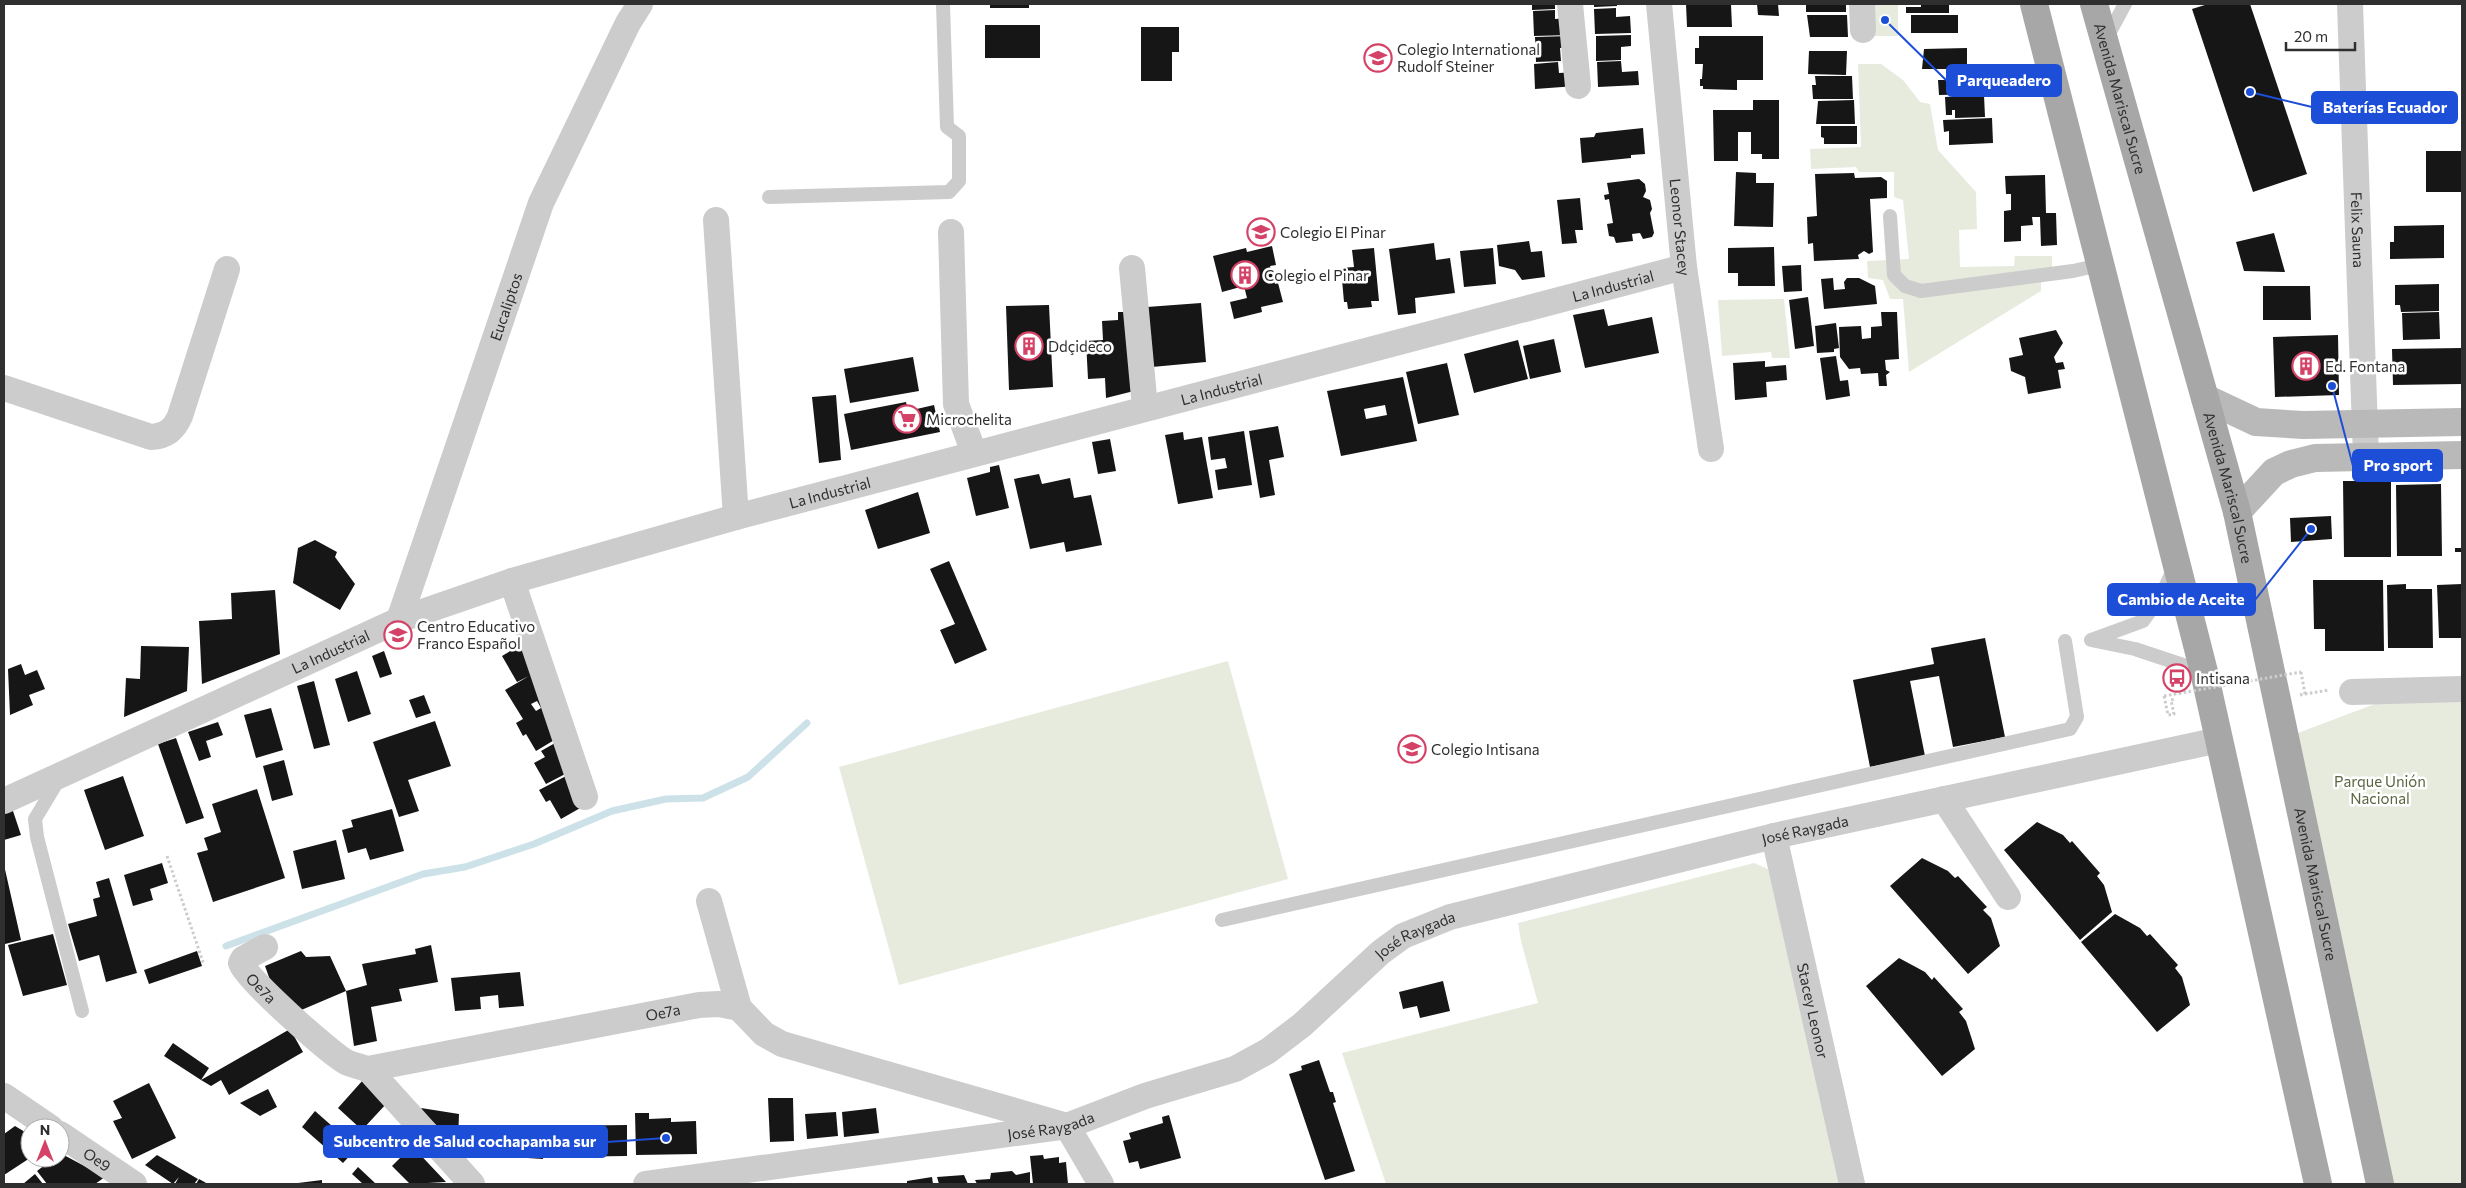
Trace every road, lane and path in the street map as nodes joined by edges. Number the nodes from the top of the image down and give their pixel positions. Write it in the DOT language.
graph roads {
  1 [pos="640,4"];
  2 [pos="943,4"];
  3 [pos="1570,4"];
  4 [pos="1659,4"];
  5 [pos="1862,4"];
  6 [pos="2034,4"];
  7 [pos="2094,4"];
  8 [pos="2125,4"];
  9 [pos="2350,4"];
  10 [pos="1863,30"];
  11 [pos="2105,41"];
  12 [pos="1578,86"];
  13 [pos="769,197"];
  14 [pos="1890,216"];
  15 [pos="716,220"];
  16 [pos="951,232"];
  17 [pos="2100,265"];
  18 [pos="1684,267"];
  19 [pos="1132,268"];
  20 [pos="227,269"];
  21 [pos="4,388"];
  22 [pos="2205,398"];
  23 [pos="1145,408"];
  24 [pos="2462,422"];
  25 [pos="2365,424"];
  26 [pos="1711,449"];
  27 [pos="974,453"];
  28 [pos="2462,455"];
  29 [pos="2366,457"];
  30 [pos="2237,512"];
  31 [pos="736,517"];
  32 [pos="2175,566"];
  33 [pos="512,581"];
  34 [pos="399,620"];
  35 [pos="2065,641"];
  36 [pos="2204,672"];
  37 [pos="2301,672"];
  38 [pos="2462,689"];
  39 [pos="2352,692"];
  40 [pos="2175,699"];
  41 [pos="2218,740"];
  42 [pos="62,774"];
  43 [pos="585,797"];
  44 [pos="1944,799"];
  45 [pos="4,801"];
  46 [pos="1774,836"];
  47 [pos="167,856"];
  48 [pos="2008,897"];
  49 [pos="709,901"];
  50 [pos="1222,920"];
  51 [pos="265,947"];
  52 [pos="204,965"];
  53 [pos="739,1008"];
  54 [pos="82,1011"];
  55 [pos="368,1069"];
  56 [pos="4,1096"];
  57 [pos="36,1118"];
  58 [pos="1067,1126"];
  59 [pos="70,1141"];
  60 [pos="134,1184"];
  61 [pos="472,1184"];
  62 [pos="646,1184"];
  63 [pos="1102,1184"];
  64 [pos="1852,1184"];
  65 [pos="2318,1184"];
  66 [pos="2380,1184"];
  1 -- 34 [label="street, Eucaliptos"];
  2 -- 13 [label="lane"];
  3 -- 12 [label="street"];
  4 -- 18 [label="street, Leonor Stacey"];
  5 -- 10 [label="street"];
  6 -- 17 [label="main road"];
  7 -- 11 [label="main road, Avenida Mariscal Sucre"];
  8 -- 11 [label="lane"];
  9 -- 25 [label="street, Felix Sauna"];
  11 -- 22 [label="main road, Avenida Mariscal Sucre"];
  14 -- 17 [label="lane"];
  15 -- 31 [label="street"];
  16 -- 27 [label="street"];
  17 -- 32 [label="main road"];
  18 -- 23 [label="street, La Industrial"];
  18 -- 26 [label="street, Leonor Stacey"];
  19 -- 23 [label="street"];
  20 -- 21 [label="street"];
  22 -- 25 [label="street"];
  22 -- 30 [label="main road, Avenida Mariscal Sucre"];
  23 -- 27 [label="street, La Industrial"];
  24 -- 25 [label="street"];
  25 -- 29 [label="street, Felix Sauna"];
  27 -- 31 [label="street, La Industrial"];
  28 -- 29 [label="street"];
  29 -- 30 [label="street"];
  30 -- 66 [label="main road, Avenida Mariscal Sucre"];
  31 -- 33 [label="street, La Industrial"];
  32 -- 36 [label="main road"];
  32 -- 36 [label="lane"];
  33 -- 34 [label="street, La Industrial"];
  33 -- 43 [label="street"];
  34 -- 42 [label="street, La Industrial"];
  35 -- 50 [label="lane"];
  36 -- 41 [label="main road"];
  37 -- 40 [label="path, bridge"];
  38 -- 39 [label="street"];
  41 -- 44 [label="street, José Raygada"];
  41 -- 65 [label="main road"];
  42 -- 45 [label="street, La Industrial"];
  42 -- 54 [label="lane"];
  44 -- 46 [label="street, José Raygada"];
  44 -- 48 [label="street"];
  46 -- 58 [label="street, José Raygada"];
  46 -- 64 [label="street, Stacey Leonor"];
  47 -- 52 [label="path"];
  49 -- 53 [label="street"];
  51 -- 55 [label="street, Oe7a"];
  53 -- 55 [label="street, Oe7a"];
  53 -- 58 [label="street"];
  55 -- 61 [label="street"];
  56 -- 57 [label="street"];
  58 -- 62 [label="street, José Raygada"];
  58 -- 63 [label="street"];
  59 -- 60 [label="street, Oe9"];
}
